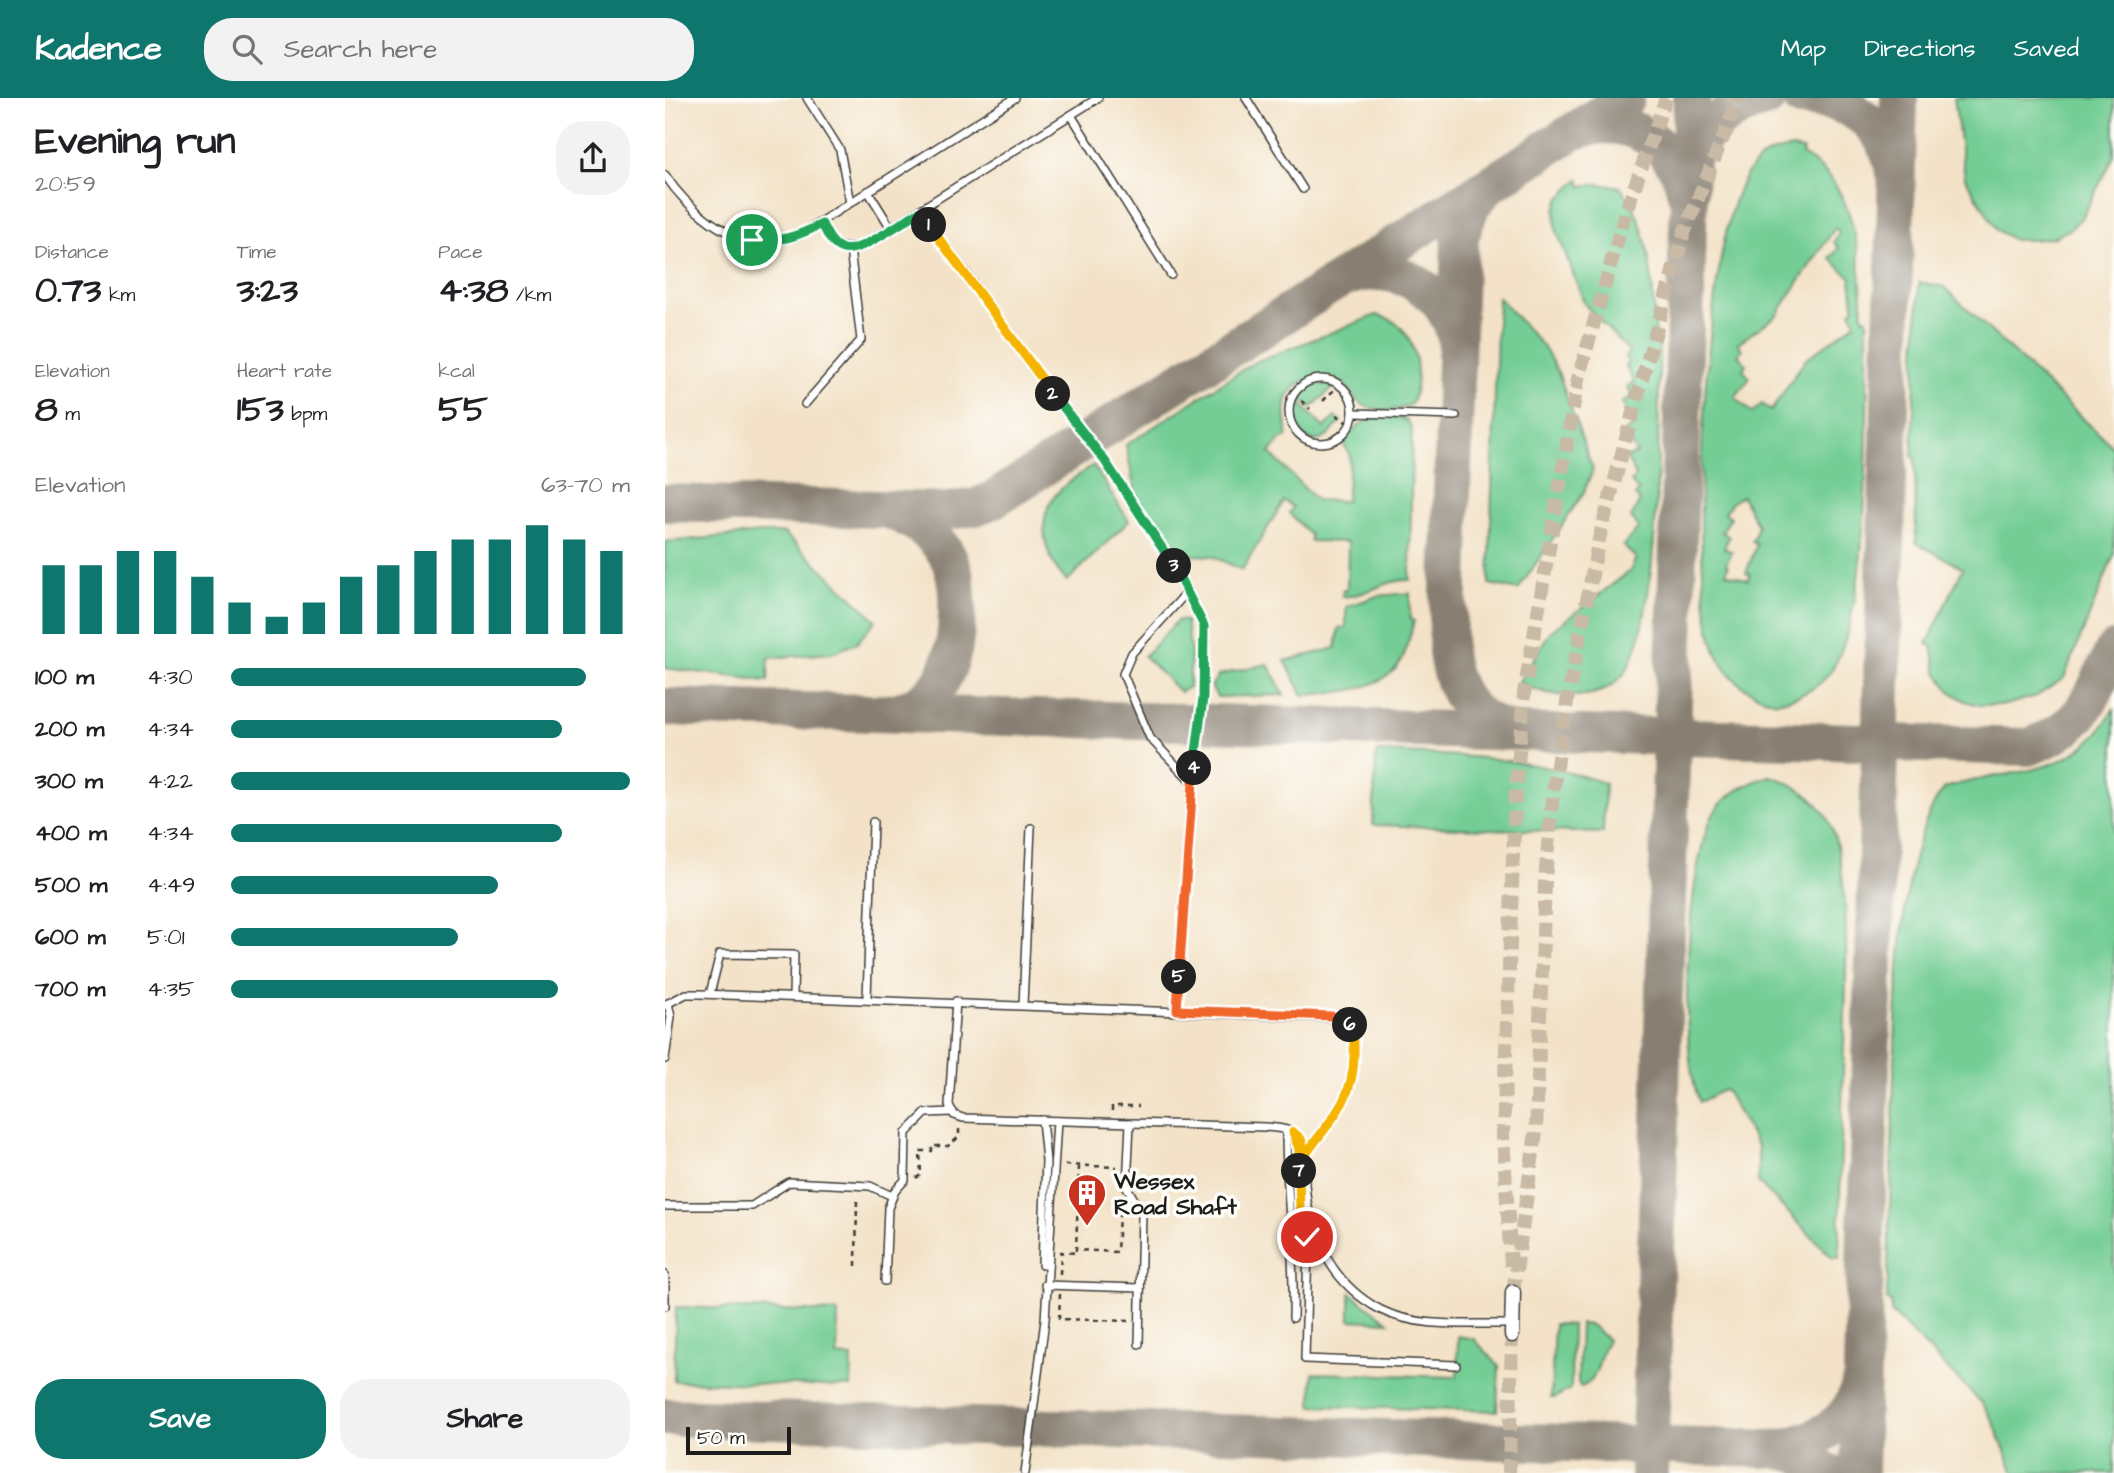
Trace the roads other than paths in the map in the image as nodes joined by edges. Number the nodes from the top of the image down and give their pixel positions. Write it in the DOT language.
graph roads {
  1 [pos="807,98"];
  2 [pos="994,98"];
  3 [pos="1015,98"];
  4 [pos="1098,98"];
  5 [pos="1246,98"];
  6 [pos="1000,107"];
  7 [pos="1071,115"];
  8 [pos="665,175"];
  9 [pos="1303,189"];
  10 [pos="868,191"];
  11 [pos="850,202"];
  12 [pos="919,212"];
  13 [pos="822,224"];
  14 [pos="891,228"];
  15 [pos="850,249"];
  16 [pos="1171,275"];
  17 [pos="805,404"];
  18 [pos="1354,413"];
  19 [pos="1455,416"];
  20 [pos="1188,591"];
  21 [pos="1192,782"];
  22 [pos="873,822"];
  23 [pos="1031,828"];
  24 [pos="711,994"];
  25 [pos="793,996"];
  26 [pos="867,998"];
  27 [pos="956,1001"];
  28 [pos="666,1004"];
  29 [pos="1023,1005"];
  30 [pos="1177,1010"];
  31 [pos="665,1059"];
  32 [pos="953,1112"];
  33 [pos="1042,1120"];
  34 [pos="1056,1121"];
  35 [pos="1130,1123"];
  36 [pos="1289,1131"];
  37 [pos="1306,1154"];
  38 [pos="892,1196"];
  39 [pos="665,1206"];
  40 [pos="665,1275"];
  41 [pos="885,1281"];
  42 [pos="1045,1285"];
  43 [pos="1136,1288"];
  44 [pos="1513,1292"];
  45 [pos="665,1306"];
  46 [pos="1041,1308"];
  47 [pos="1293,1318"];
  48 [pos="1513,1330"];
  49 [pos="1139,1344"];
  50 [pos="1455,1365"];
  51 [pos="1025,1473"];
  1 -- 11 [label="lane"];
  2 -- 6 [label="lane"];
  3 -- 6 [label="lane"];
  4 -- 7 [label="lane"];
  5 -- 9 [label="lane"];
  6 -- 10 [label="lane"];
  7 -- 12 [label="lane"];
  7 -- 16 [label="lane"];
  8 -- 13 [label="lane"];
  10 -- 11 [label="lane"];
  10 -- 14 [label="lane"];
  11 -- 13 [label="lane"];
  12 -- 14 [label="lane"];
  12 -- 20 [label="lane"];
  13 -- 15 [label="lane"];
  14 -- 15 [label="lane"];
  15 -- 17 [label="lane"];
  18 -- 18 [label="lane"];
  18 -- 19 [label="lane"];
  20 -- 21 [label="lane"];
  20 -- 21 [label="lane"];
  21 -- 30 [label="lane"];
  22 -- 26 [label="lane"];
  23 -- 29 [label="lane"];
  24 -- 25 [label="lane"];
  24 -- 25 [label="lane"];
  24 -- 28 [label="lane"];
  25 -- 26 [label="lane"];
  26 -- 27 [label="lane"];
  27 -- 29 [label="lane"];
  27 -- 32 [label="lane"];
  28 -- 31 [label="lane"];
  29 -- 30 [label="lane"];
  30 -- 37 [label="lane"];
  32 -- 33 [label="lane"];
  32 -- 38 [label="lane"];
  33 -- 34 [label="lane"];
  33 -- 46 [label="lane"];
  34 -- 35 [label="lane"];
  34 -- 42 [label="lane"];
  35 -- 36 [label="lane"];
  35 -- 43 [label="lane"];
  36 -- 37 [label="lane"];
  36 -- 47 [label="lane"];
  36 -- 50 [label="lane"];
  37 -- 48 [label="lane"];
  38 -- 39 [label="lane"];
  38 -- 41 [label="lane"];
  40 -- 45 [label="lane"];
  42 -- 43 [label="lane"];
  42 -- 51 [label="lane"];
  43 -- 49 [label="lane"];
  44 -- 48 [label="street"];
}
